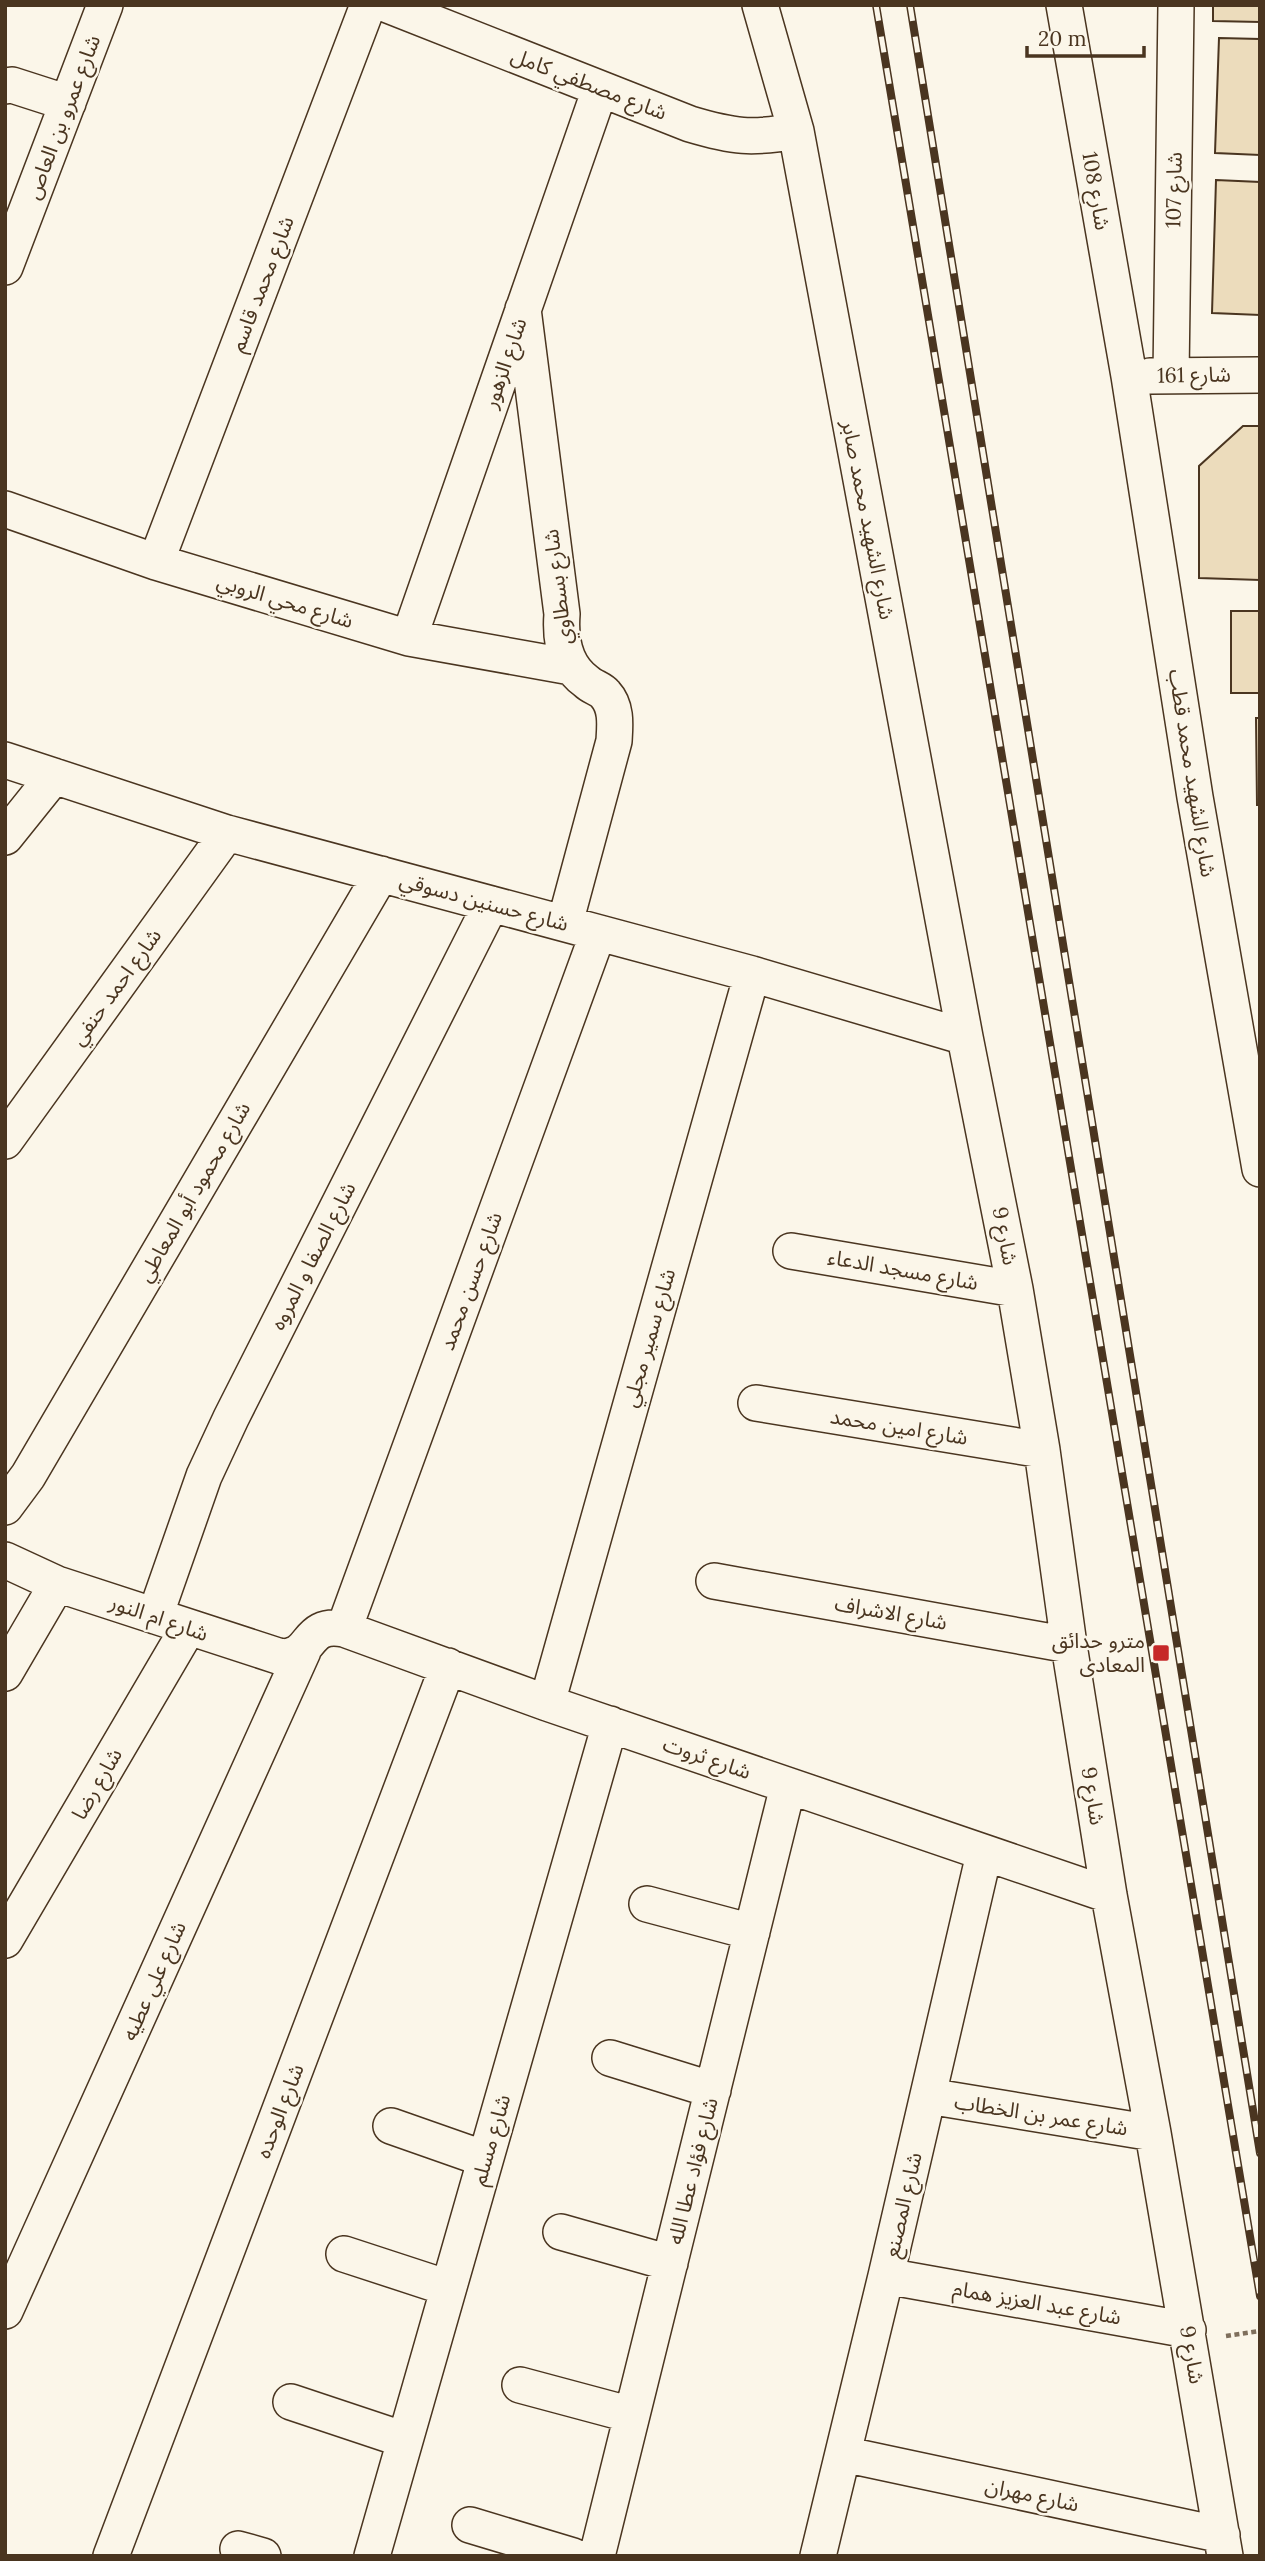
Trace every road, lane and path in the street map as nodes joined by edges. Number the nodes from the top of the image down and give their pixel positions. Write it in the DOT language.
graph roads {
  1 [pos="105,5"];
  2 [pos="368,5"];
  3 [pos="388,5"];
  4 [pos="760,5"];
  5 [pos="1063,5"];
  6 [pos="1176,5"];
  7 [pos="5,86"];
  8 [pos="600,89"];
  9 [pos="68,103"];
  10 [pos="796,131"];
  11 [pos="5,267"];
  12 [pos="523,309"];
  13 [pos="1260,375"];
  14 [pos="1129,376"];
  15 [pos="1171,376"];
  16 [pos="5,509"];
  17 [pos="156,562"];
  18 [pos="409,638"];
  19 [pos="571,667"];
  20 [pos="5,760"];
  21 [pos="54,776"];
  22 [pos="227,832"];
  23 [pos="5,837"];
  24 [pos="381,874"];
  25 [pos="491,904"];
  26 [pos="565,923"];
  27 [pos="598,933"];
  28 [pos="752,974"];
  29 [pos="965,1037"];
  30 [pos="5,1141"];
  31 [pos="1260,1169"];
  32 [pos="792,1251"];
  33 [pos="1015,1289"];
  34 [pos="756,1404"];
  35 [pos="1042,1450"];
  36 [pos="5,1507"];
  37 [pos="5,1560"];
  38 [pos="714,1581"];
  39 [pos="57,1584"];
  40 [pos="155,1616"];
  41 [pos="188,1628"];
  42 [pos="344,1629"];
  43 [pos="1069,1645"];
  44 [pos="306,1646"];
  45 [pos="448,1666"];
  46 [pos="5,1673"];
  47 [pos="547,1703"];
  48 [pos="610,1724"];
  49 [pos="788,1786"];
  50 [pos="984,1854"];
  51 [pos="1109,1895"];
  52 [pos="647,1904"];
  53 [pos="752,1933"];
  54 [pos="5,1940"];
  55 [pos="610,2058"];
  56 [pos="713,2090"];
  57 [pos="928,2096"];
  58 [pos="391,2126"];
  59 [pos="1153,2133"];
  60 [pos="485,2159"];
  61 [pos="561,2232"];
  62 [pos="344,2254"];
  63 [pos="670,2263"];
  64 [pos="886,2276"];
  65 [pos="449,2288"];
  66 [pos="5,2311"];
  67 [pos="1188,2330"];
  68 [pos="1260,2331"];
  69 [pos="1224,2336"];
  70 [pos="520,2385"];
  71 [pos="291,2402"];
  72 [pos="632,2415"];
  73 [pos="405,2441"];
  74 [pos="843,2454"];
  75 [pos="470,2525"];
  76 [pos="1224,2545"];
  77 [pos="111,2556"];
  78 [pos="372,2556"];
  79 [pos="573,2556"];
  80 [pos="597,2556"];
  81 [pos="818,2556"];
  1 -- 9 [label="street, شارع عمرو بن العاص"];
  2 -- 17 [label="street, شارع محمد قاسم"];
  3 -- 8 [label="street, شارع مصطفي كامل"];
  4 -- 10 [label="street, شارع الشهيد محمد صابر"];
  5 -- 14 [label="street, شارع 108"];
  6 -- 15 [label="street, شارع 107"];
  7 -- 9 [label="street"];
  8 -- 10 [label="street, شارع مصطفي كامل"];
  8 -- 12 [label="street, شارع الزهور"];
  9 -- 11 [label="street, شارع عمرو بن العاص"];
  10 -- 29 [label="street, شارع الشهيد محمد صابر"];
  12 -- 18 [label="street, شارع الزهور"];
  12 -- 19 [label="street, شارع بسطاوي"];
  13 -- 15 [label="street, شارع 161"];
  14 -- 15 [label="street, شارع 161"];
  14 -- 31 [label="street, شارع الشهيد محمد قطب"];
  16 -- 17 [label="street, شارع محي الروبي"];
  17 -- 18 [label="street, شارع محي الروبي"];
  18 -- 19 [label="street, شارع محي الروبي"];
  19 -- 26 [label="street, شارع بسطاوي"];
  20 -- 21 [label="street, شارع حسنين دسوقي"];
  21 -- 22 [label="street, شارع حسنين دسوقي"];
  21 -- 23 [label="street"];
  22 -- 24 [label="street, شارع حسنين دسوقي"];
  22 -- 30 [label="street, شارع احمد حنفي"];
  24 -- 25 [label="street, شارع حسنين دسوقي"];
  24 -- 36 [label="street, شارع محمود أبو المعاطي"];
  25 -- 26 [label="street, شارع حسنين دسوقي"];
  25 -- 40 [label="street, شارع الصفا و المروه"];
  26 -- 27 [label="street, شارع حسنين دسوقي"];
  27 -- 28 [label="street, شارع حسنين دسوقي"];
  27 -- 42 [label="street, شارع حسن محمد"];
  28 -- 29 [label="street, شارع حسنين دسوقي"];
  28 -- 47 [label="street, شارع سمير مجلي"];
  29 -- 33 [label="street, شارع 9"];
  32 -- 33 [label="street, شارع مسجد الدعاء"];
  33 -- 35 [label="street, شارع 9"];
  34 -- 35 [label="street, شارع امين محمد"];
  35 -- 43 [label="street, شارع 9"];
  37 -- 39 [label="street, شارع ام النور"];
  38 -- 43 [label="street, شارع الاشراف"];
  39 -- 40 [label="street, شارع ام النور"];
  39 -- 46 [label="street"];
  40 -- 41 [label="street, شارع ام النور"];
  41 -- 44 [label="street, شارع ام النور"];
  41 -- 54 [label="street, شارع رضا"];
  42 -- 44 [label="street"];
  42 -- 45 [label="street, شارع ثروت"];
  43 -- 51 [label="street, شارع 9"];
  44 -- 66 [label="street, شارع علي عطيه"];
  45 -- 47 [label="street, شارع ثروت"];
  45 -- 77 [label="street, شارع الوحده"];
  47 -- 48 [label="street, شارع ثروت"];
  48 -- 49 [label="street, شارع ثروت"];
  48 -- 60 [label="street, شارع مسلم"];
  49 -- 50 [label="street, شارع ثروت"];
  49 -- 53 [label="street, شارع فؤاد عطا الله"];
  50 -- 51 [label="street, شارع ثروت"];
  50 -- 57 [label="street, شارع المصنع"];
  51 -- 59 [label="street, شارع 9"];
  52 -- 53 [label="street"];
  53 -- 56 [label="street, شارع فؤاد عطا الله"];
  55 -- 56 [label="street"];
  56 -- 63 [label="street, شارع فؤاد عطا الله"];
  57 -- 59 [label="street, شارع عمر بن الخطاب"];
  57 -- 64 [label="street, شارع المصنع"];
  58 -- 60 [label="street"];
  59 -- 67 [label="street, شارع 9"];
  60 -- 65 [label="street, شارع مسلم"];
  61 -- 63 [label="street"];
  62 -- 65 [label="street"];
  63 -- 72 [label="street, شارع فؤاد عطا الله"];
  64 -- 67 [label="street, شارع عبد العزيز همام"];
  64 -- 74 [label="street, شارع المصنع"];
  65 -- 73 [label="street, شارع مسلم"];
  67 -- 76 [label="street, شارع 9"];
  68 -- 69 [label="path"];
  70 -- 72 [label="street"];
  71 -- 73 [label="street"];
  72 -- 80 [label="street, شارع فؤاد عطا الله"];
  73 -- 78 [label="street, شارع مسلم"];
  74 -- 76 [label="street, شارع مهران"];
  74 -- 81 [label="street, شارع المصنع"];
  75 -- 79 [label="street"];
}
